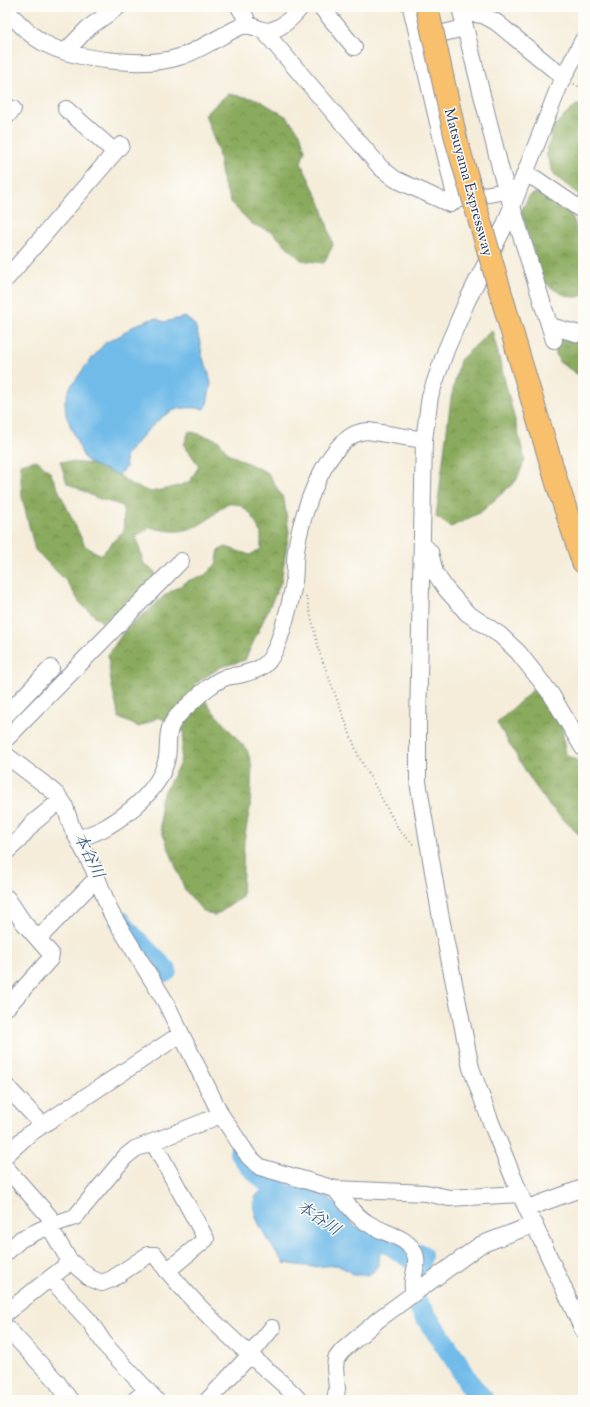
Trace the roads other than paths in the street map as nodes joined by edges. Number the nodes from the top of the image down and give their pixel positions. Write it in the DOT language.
graph roads {
  1 [pos="118,7"];
  2 [pos="239,7"];
  3 [pos="302,7"];
  4 [pos="321,7"];
  5 [pos="411,7"];
  6 [pos="427,7"];
  7 [pos="461,10"];
  8 [pos="7,11"];
  9 [pos="247,25"];
  10 [pos="464,28"];
  11 [pos="263,30"];
  12 [pos="419,39"];
  13 [pos="583,40"];
  14 [pos="354,48"];
  15 [pos="66,51"];
  16 [pos="563,77"];
  17 [pos="66,109"];
  18 [pos="525,174"];
  19 [pos="506,191"];
  20 [pos="456,200"];
  21 [pos="512,208"];
  22 [pos="583,212"];
  23 [pos="7,278"];
  24 [pos="583,335"];
  25 [pos="424,440"];
  26 [pos="422,544"];
  27 [pos="181,561"];
  28 [pos="583,562"];
  29 [pos="51,668"];
  30 [pos="7,714"];
  31 [pos="7,738"];
  32 [pos="583,748"];
  33 [pos="7,756"];
  34 [pos="61,800"];
  35 [pos="78,839"];
  36 [pos="7,851"];
  37 [pos="97,878"];
  38 [pos="7,898"];
  39 [pos="38,939"];
  40 [pos="7,1007"];
  41 [pos="181,1034"];
  42 [pos="7,1087"];
  43 [pos="221,1115"];
  44 [pos="43,1125"];
  45 [pos="153,1142"];
  46 [pos="7,1154"];
  47 [pos="7,1169"];
  48 [pos="583,1188"];
  49 [pos="335,1189"];
  50 [pos="520,1194"];
  51 [pos="528,1208"];
  52 [pos="535,1224"];
  53 [pos="50,1225"];
  54 [pos="7,1252"];
  55 [pos="69,1260"];
  56 [pos="167,1271"];
  57 [pos="50,1278"];
  58 [pos="414,1293"];
  59 [pos="7,1312"];
  60 [pos="7,1328"];
  61 [pos="272,1328"];
  62 [pos="583,1330"];
  63 [pos="250,1355"];
  64 [pos="146,1397"];
  65 [pos="70,1400"];
  66 [pos="208,1400"];
  67 [pos="300,1400"];
  68 [pos="335,1400"];
  1 -- 15 [label="street"];
  2 -- 9 [label="street"];
  3 -- 11 [label="street"];
  4 -- 14 [label="street"];
  5 -- 12 [label="street"];
  6 -- 28 [label="highway, Matsuyama Expressway, bridge"];
  7 -- 10 [label="street"];
  7 -- 16 [label="street"];
  8 -- 15 [label="street"];
  9 -- 11 [label="street"];
  9 -- 15 [label="street"];
  10 -- 12 [label="street"];
  10 -- 19 [label="street"];
  11 -- 20 [label="street"];
  12 -- 20 [label="street"];
  13 -- 16 [label="street"];
  16 -- 18 [label="street"];
  17 -- 23 [label="street"];
  18 -- 21 [label="street"];
  18 -- 22 [label="street"];
  19 -- 20 [label="street"];
  19 -- 21 [label="street"];
  21 -- 24 [label="street"];
  21 -- 25 [label="street"];
  25 -- 26 [label="street"];
  25 -- 35 [label="street"];
  26 -- 32 [label="street"];
  26 -- 50 [label="street"];
  27 -- 31 [label="street"];
  29 -- 30 [label="street"];
  33 -- 34 [label="street"];
  34 -- 35 [label="street"];
  34 -- 36 [label="street"];
  35 -- 37 [label="street"];
  37 -- 39 [label="street"];
  37 -- 41 [label="street"];
  38 -- 39 [label="street"];
  39 -- 40 [label="street"];
  41 -- 43 [label="street"];
  41 -- 44 [label="street"];
  42 -- 44 [label="street"];
  43 -- 45 [label="street"];
  43 -- 49 [label="street"];
  44 -- 46 [label="street"];
  45 -- 53 [label="street"];
  45 -- 56 [label="street"];
  47 -- 53 [label="street"];
  48 -- 51 [label="street"];
  49 -- 50 [label="street"];
  49 -- 58 [label="street"];
  50 -- 51 [label="street"];
  51 -- 52 [label="street"];
  52 -- 58 [label="street"];
  52 -- 62 [label="street"];
  53 -- 54 [label="street"];
  53 -- 55 [label="street"];
  55 -- 56 [label="street"];
  55 -- 57 [label="street"];
  56 -- 63 [label="street"];
  57 -- 59 [label="street"];
  57 -- 64 [label="street"];
  58 -- 68 [label="street"];
  60 -- 65 [label="street"];
  61 -- 63 [label="street"];
  63 -- 66 [label="street"];
  63 -- 67 [label="street"];
}
